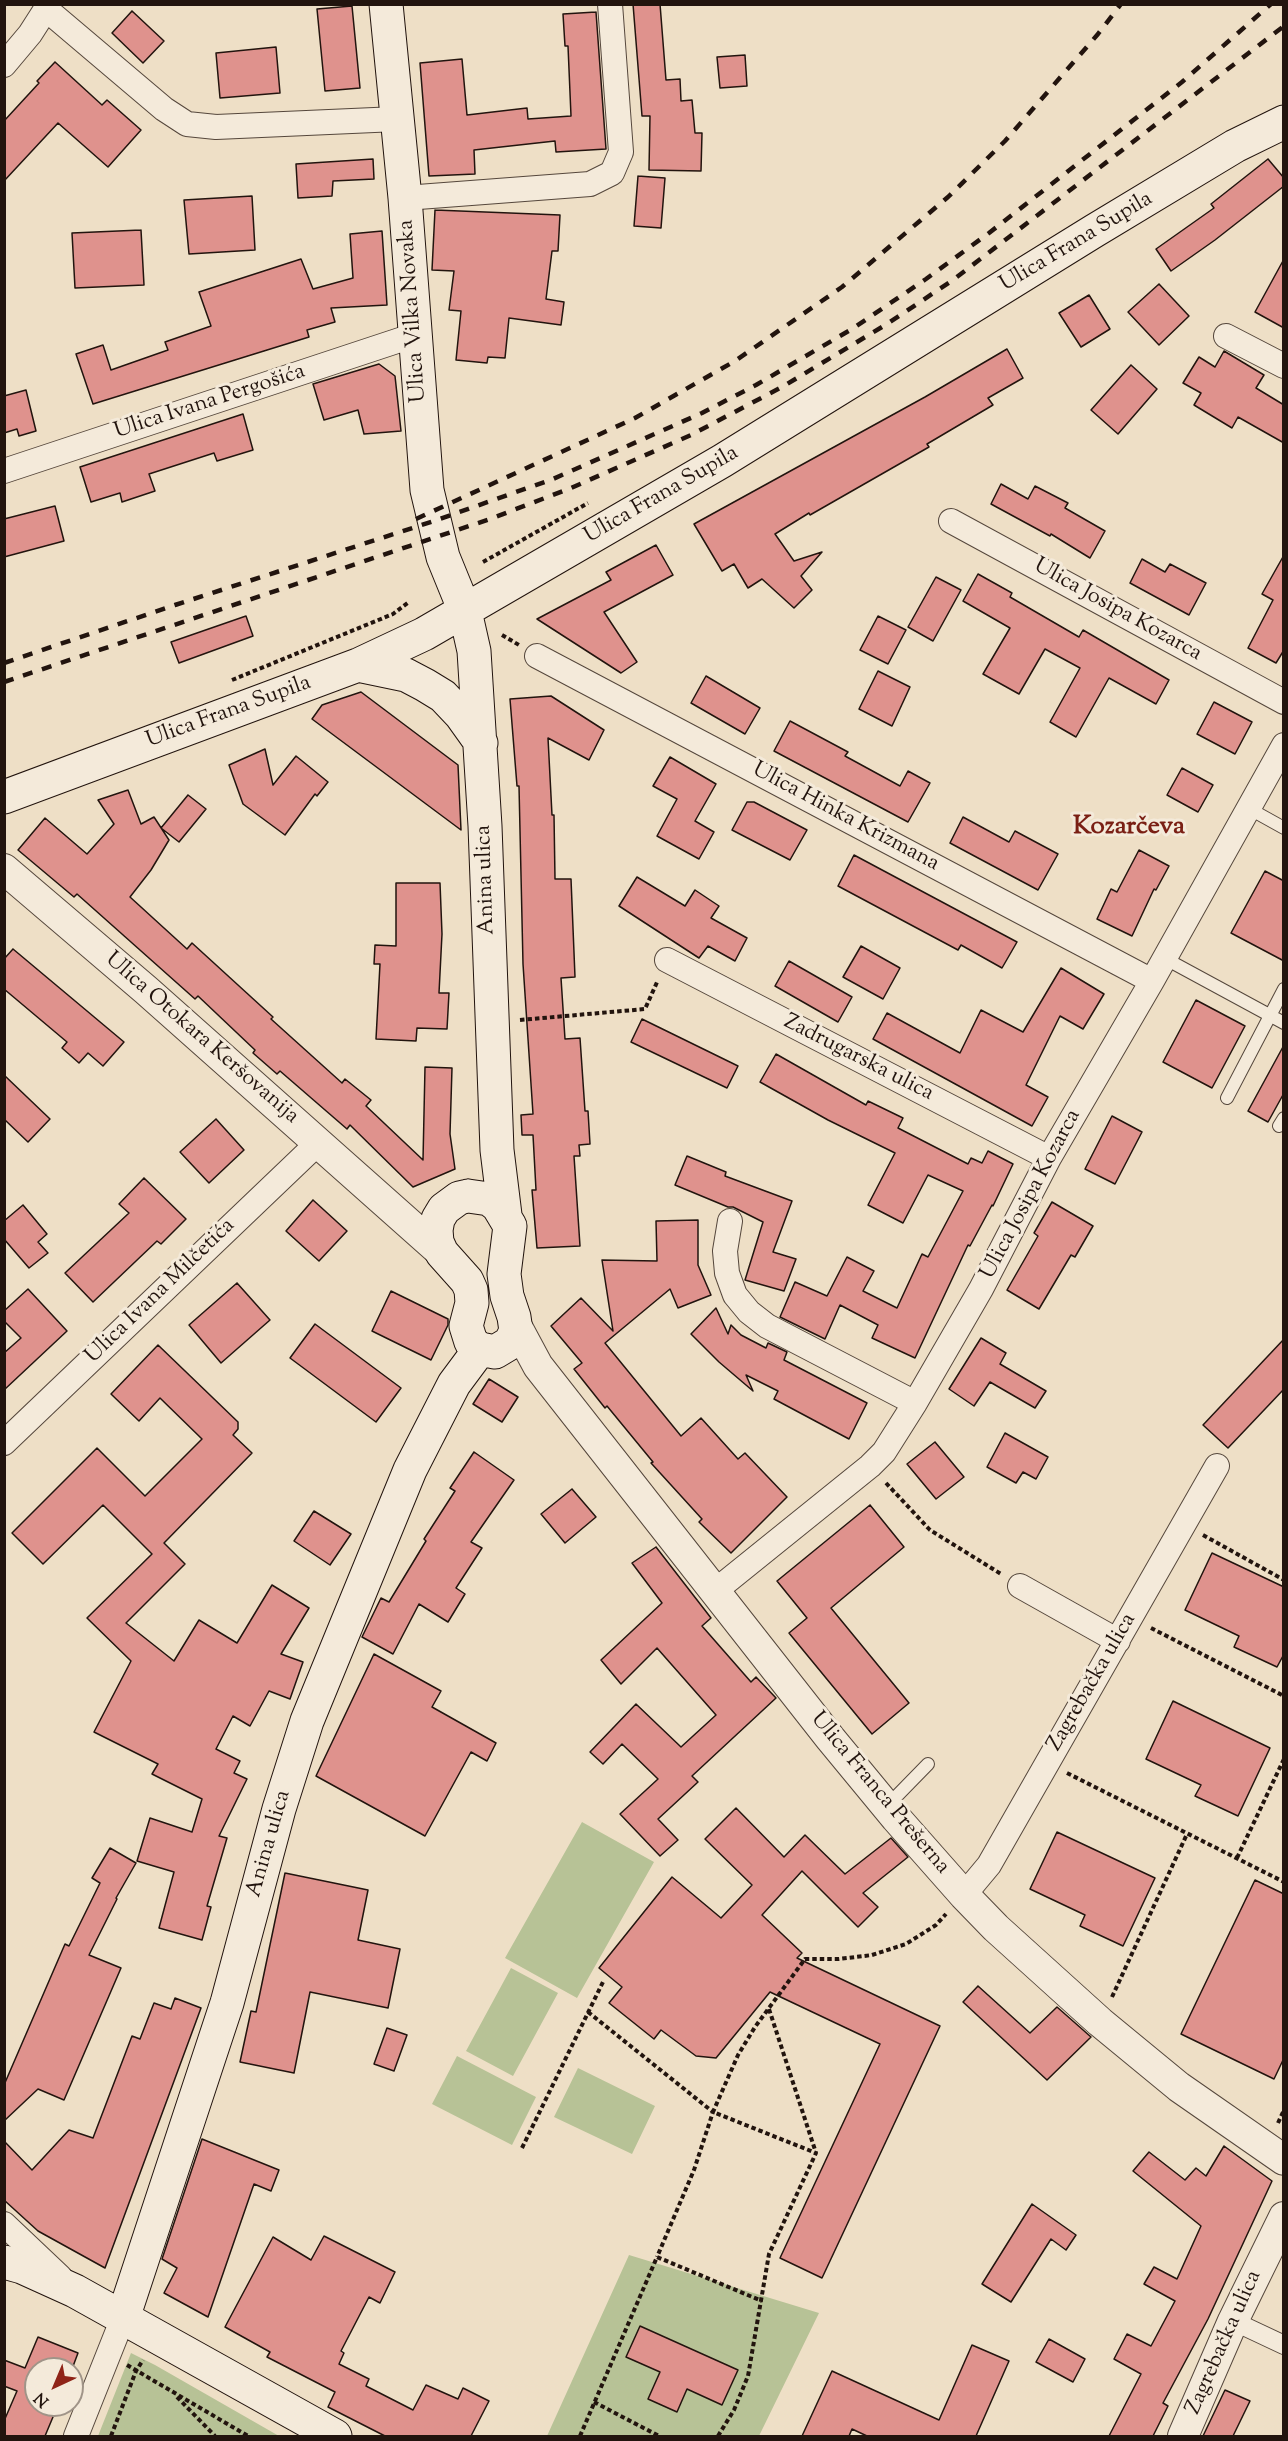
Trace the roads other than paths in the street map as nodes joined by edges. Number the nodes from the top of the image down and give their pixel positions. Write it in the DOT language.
graph roads {
  1 [pos="386,4"];
  2 [pos="610,4"];
  3 [pos="46,7"];
  4 [pos="4,65"];
  5 [pos="397,119"];
  6 [pos="1284,122"];
  7 [pos="405,198"];
  8 [pos="415,335"];
  9 [pos="1226,336"];
  10 [pos="1284,366"];
  11 [pos="4,471"];
  12 [pos="951,521"];
  13 [pos="465,611"];
  14 [pos="537,656"];
  15 [pos="358,665"];
  16 [pos="1284,702"];
  17 [pos="481,743"];
  18 [pos="1284,745"];
  19 [pos="4,797"];
  20 [pos="1248,808"];
  21 [pos="1284,828"];
  22 [pos="4,869"];
  23 [pos="1164,958"];
  24 [pos="667,960"];
  25 [pos="1152,981"];
  26 [pos="1284,989"];
  27 [pos="1270,1015"];
  28 [pos="1284,1023"];
  29 [pos="1227,1098"];
  30 [pos="319,1142"];
  31 [pos="497,1150"];
  32 [pos="1048,1158"];
  33 [pos="456,1202"];
  34 [pos="395,1212"];
  35 [pos="505,1215"];
  36 [pos="730,1221"];
  37 [pos="442,1253"];
  38 [pos="491,1340"];
  39 [pos="915,1403"];
  40 [pos="4,1443"];
  41 [pos="1217,1466"];
  42 [pos="1020,1586"];
  43 [pos="715,1591"];
  44 [pos="1118,1641"];
  45 [pos="928,1764"];
  46 [pos="886,1807"];
  47 [pos="964,1895"];
  48 [pos="1284,2160"];
  49 [pos="1284,2217"];
  50 [pos="4,2224"];
  51 [pos="4,2262"];
  52 [pos="75,2291"];
  53 [pos="123,2318"];
  54 [pos="1233,2321"];
  55 [pos="1284,2345"];
  56 [pos="76,2436"];
  57 [pos="335,2436"];
  58 [pos="1183,2436"];
  1 -- 5 [label="main road, Ulica Vilka Novaka"];
  2 -- 7 [label="street"];
  3 -- 4 [label="street"];
  3 -- 5 [label="street"];
  5 -- 7 [label="main road, Ulica Vilka Novaka"];
  6 -- 13 [label="main road, Ulica Frana Supila"];
  7 -- 8 [label="main road, Ulica Vilka Novaka"];
  8 -- 11 [label="street, Ulica Ivana Pergošića"];
  8 -- 13 [label="main road, Ulica Vilka Novaka"];
  9 -- 10 [label="street"];
  12 -- 16 [label="street, Ulica Josipa Kozarca"];
  13 -- 15 [label="main road, Ulica Frana Supila"];
  13 -- 17 [label="main road, Anina ulica"];
  14 -- 25 [label="street, Ulica Hinka Krizmana"];
  15 -- 17 [label="main road"];
  15 -- 19 [label="main road, Ulica Frana Supila"];
  17 -- 31 [label="main road, Anina ulica"];
  18 -- 20 [label="street, Ulica Josipa Kozarca"];
  20 -- 21 [label="lane"];
  20 -- 23 [label="street, Ulica Josipa Kozarca"];
  22 -- 30 [label="street, Ulica Otokara Keršovanija"];
  23 -- 25 [label="street, Ulica Josipa Kozarca"];
  23 -- 27 [label="lane"];
  24 -- 32 [label="street, Zadrugarska ulica"];
  25 -- 32 [label="street, Ulica Josipa Kozarca"];
  26 -- 27 [label="lane"];
  27 -- 28 [label="lane"];
  27 -- 29 [label="lane"];
  30 -- 34 [label="street, Ulica Otokara Keršovanija"];
  30 -- 40 [label="street, Ulica Ivana Milčetića"];
  31 -- 33 [label="main road"];
  31 -- 35 [label="main road, Anina ulica"];
  32 -- 39 [label="street, Ulica Josipa Kozarca"];
  33 -- 34 [label="street"];
  33 -- 35 [label="main road"];
  33 -- 37 [label="main road"];
  34 -- 37 [label="street, Ulica Otokara Keršovanija"];
  35 -- 38 [label="main road, Anina ulica"];
  36 -- 39 [label="street"];
  37 -- 38 [label="main road, Anina ulica"];
  38 -- 43 [label="street, Ulica Franca Prešerna"];
  38 -- 53 [label="main road, Anina ulica"];
  39 -- 43 [label="street, Ulica Josipa Kozarca"];
  41 -- 44 [label="street, Zagrebačka ulica"];
  42 -- 44 [label="street"];
  43 -- 46 [label="street, Ulica Franca Prešerna"];
  44 -- 47 [label="street, Zagrebačka ulica"];
  45 -- 46 [label="lane"];
  46 -- 47 [label="street, Ulica Franca Prešerna"];
  47 -- 48 [label="street, Ulica Franca Prešerna"];
  49 -- 54 [label="street, Zagrebačka ulica"];
  50 -- 52 [label="street"];
  51 -- 52 [label="main road"];
  52 -- 53 [label="main road"];
  53 -- 56 [label="street"];
  53 -- 57 [label="main road"];
  54 -- 55 [label="street"];
  54 -- 58 [label="street, Zagrebačka ulica"];
}
